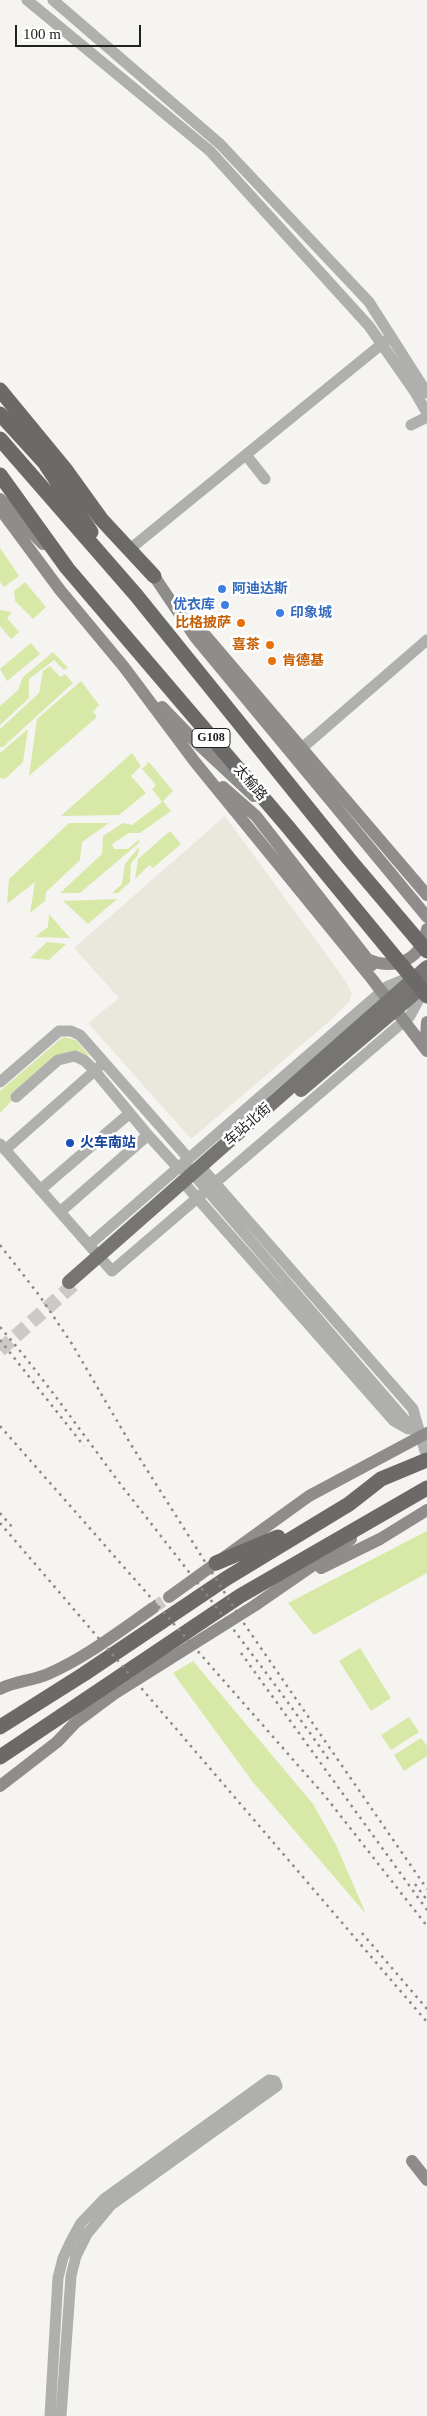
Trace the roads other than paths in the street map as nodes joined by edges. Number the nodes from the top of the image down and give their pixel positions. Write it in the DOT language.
graph roads {
  1 [pos="27,0"];
  2 [pos="53,0"];
  3 [pos="391,337"];
  4 [pos="382,344"];
  5 [pos="0,390"];
  6 [pos="427,392"];
  7 [pos="427,413"];
  8 [pos="0,414"];
  9 [pos="427,417"];
  10 [pos="411,426"];
  11 [pos="0,439"];
  12 [pos="246,455"];
  13 [pos="46,465"];
  14 [pos="0,475"];
  15 [pos="265,479"];
  16 [pos="0,499"];
  17 [pos="0,509"];
  18 [pos="101,519"];
  19 [pos="130,550"];
  20 [pos="67,568"];
  21 [pos="154,576"];
  22 [pos="136,594"];
  23 [pos="427,640"];
  24 [pos="124,667"];
  25 [pos="302,748"];
  26 [pos="195,762"];
  27 [pos="288,828"];
  28 [pos="427,895"];
  29 [pos="427,918"];
  30 [pos="427,929"];
  31 [pos="427,951"];
  32 [pos="367,959"];
  33 [pos="425,977"];
  34 [pos="427,996"];
  35 [pos="398,1001"];
  36 [pos="427,1022"];
  37 [pos="427,1038"];
  38 [pos="427,1051"];
  39 [pos="105,1062"];
  40 [pos="94,1070"];
  41 [pos="0,1082"];
  42 [pos="16,1097"];
  43 [pos="130,1113"];
  44 [pos="148,1135"];
  45 [pos="2,1147"];
  46 [pos="188,1169"];
  47 [pos="207,1189"];
  48 [pos="40,1190"];
  49 [pos="60,1212"];
  50 [pos="87,1242"];
  51 [pos="71,1284"];
  52 [pos="424,1433"];
  53 [pos="427,1459"];
  54 [pos="427,1467"];
  55 [pos="427,1488"];
  56 [pos="427,1496"];
  57 [pos="403,1503"];
  58 [pos="349,1504"];
  59 [pos="427,1510"];
  60 [pos="216,1563"];
  61 [pos="282,1586"];
  62 [pos="169,1597"];
  63 [pos="153,1608"];
  64 [pos="0,1689"];
  65 [pos="0,1726"];
  66 [pos="0,1757"];
  67 [pos="0,1786"];
  68 [pos="412,2160"];
  69 [pos="427,2180"];
  70 [pos="50,2416"];
  71 [pos="61,2416"];
  1 -- 4 [label="street"];
  2 -- 3 [label="street"];
  3 -- 4 [label="street"];
  3 -- 6 [label="street"];
  4 -- 7 [label="street"];
  4 -- 12 [label="street"];
  5 -- 18 [label="highway"];
  8 -- 13 [label="highway"];
  9 -- 10 [label="street"];
  11 -- 22 [label="highway, 太榆路 / G108"];
  12 -- 15 [label="street"];
  12 -- 19 [label="street"];
  13 -- 18 [label="highway"];
  13 -- 22 [label="highway"];
  14 -- 20 [label="highway, 太榆路 / G108"];
  16 -- 20 [label="main road"];
  17 -- 24 [label="main road"];
  18 -- 19 [label="highway"];
  19 -- 21 [label="highway"];
  20 -- 27 [label="highway, 太榆路 / G108"];
  21 -- 25 [label="main road"];
  21 -- 29 [label="main road"];
  22 -- 31 [label="highway, 太榆路 / G108"];
  23 -- 25 [label="street"];
  24 -- 26 [label="main road"];
  24 -- 27 [label="main road"];
  25 -- 28 [label="main road"];
  26 -- 32 [label="main road"];
  26 -- 38 [label="main road"];
  27 -- 34 [label="highway, 太榆路 / G108"];
  30 -- 32 [label="main road"];
  32 -- 35 [label="main road"];
  33 -- 35 [label="main road, 车站北街"];
  33 -- 35 [label="street"];
  35 -- 37 [label="main road"];
  35 -- 46 [label="street"];
  35 -- 46 [label="main road, 车站北街"];
  35 -- 47 [label="street"];
  36 -- 37 [label="main road"];
  39 -- 40 [label="street"];
  39 -- 41 [label="street"];
  39 -- 46 [label="street"];
  40 -- 42 [label="street"];
  40 -- 43 [label="street"];
  40 -- 45 [label="street"];
  43 -- 44 [label="street"];
  43 -- 48 [label="street"];
  44 -- 46 [label="street"];
  44 -- 49 [label="street"];
  45 -- 48 [label="street"];
  46 -- 47 [label="street"];
  46 -- 50 [label="street"];
  46 -- 51 [label="main road, 车站北街"];
  46 -- 52 [label="street"];
  46 -- 52 [label="street"];
  47 -- 50 [label="street"];
  47 -- 52 [label="street"];
  48 -- 49 [label="street"];
  49 -- 50 [label="street"];
  52 -- 53 [label="street"];
  52 -- 60 [label="main road"];
  53 -- 58 [label="highway"];
  54 -- 58 [label="highway"];
  55 -- 57 [label="highway"];
  56 -- 57 [label="highway"];
  57 -- 61 [label="main road"];
  57 -- 66 [label="highway"];
  58 -- 60 [label="highway"];
  58 -- 65 [label="highway"];
  59 -- 61 [label="main road"];
  60 -- 62 [label="main road"];
  61 -- 67 [label="main road"];
  63 -- 64 [label="main road"];
  68 -- 69 [label="main road"];
  70 -- 71 [label="street"];
}
